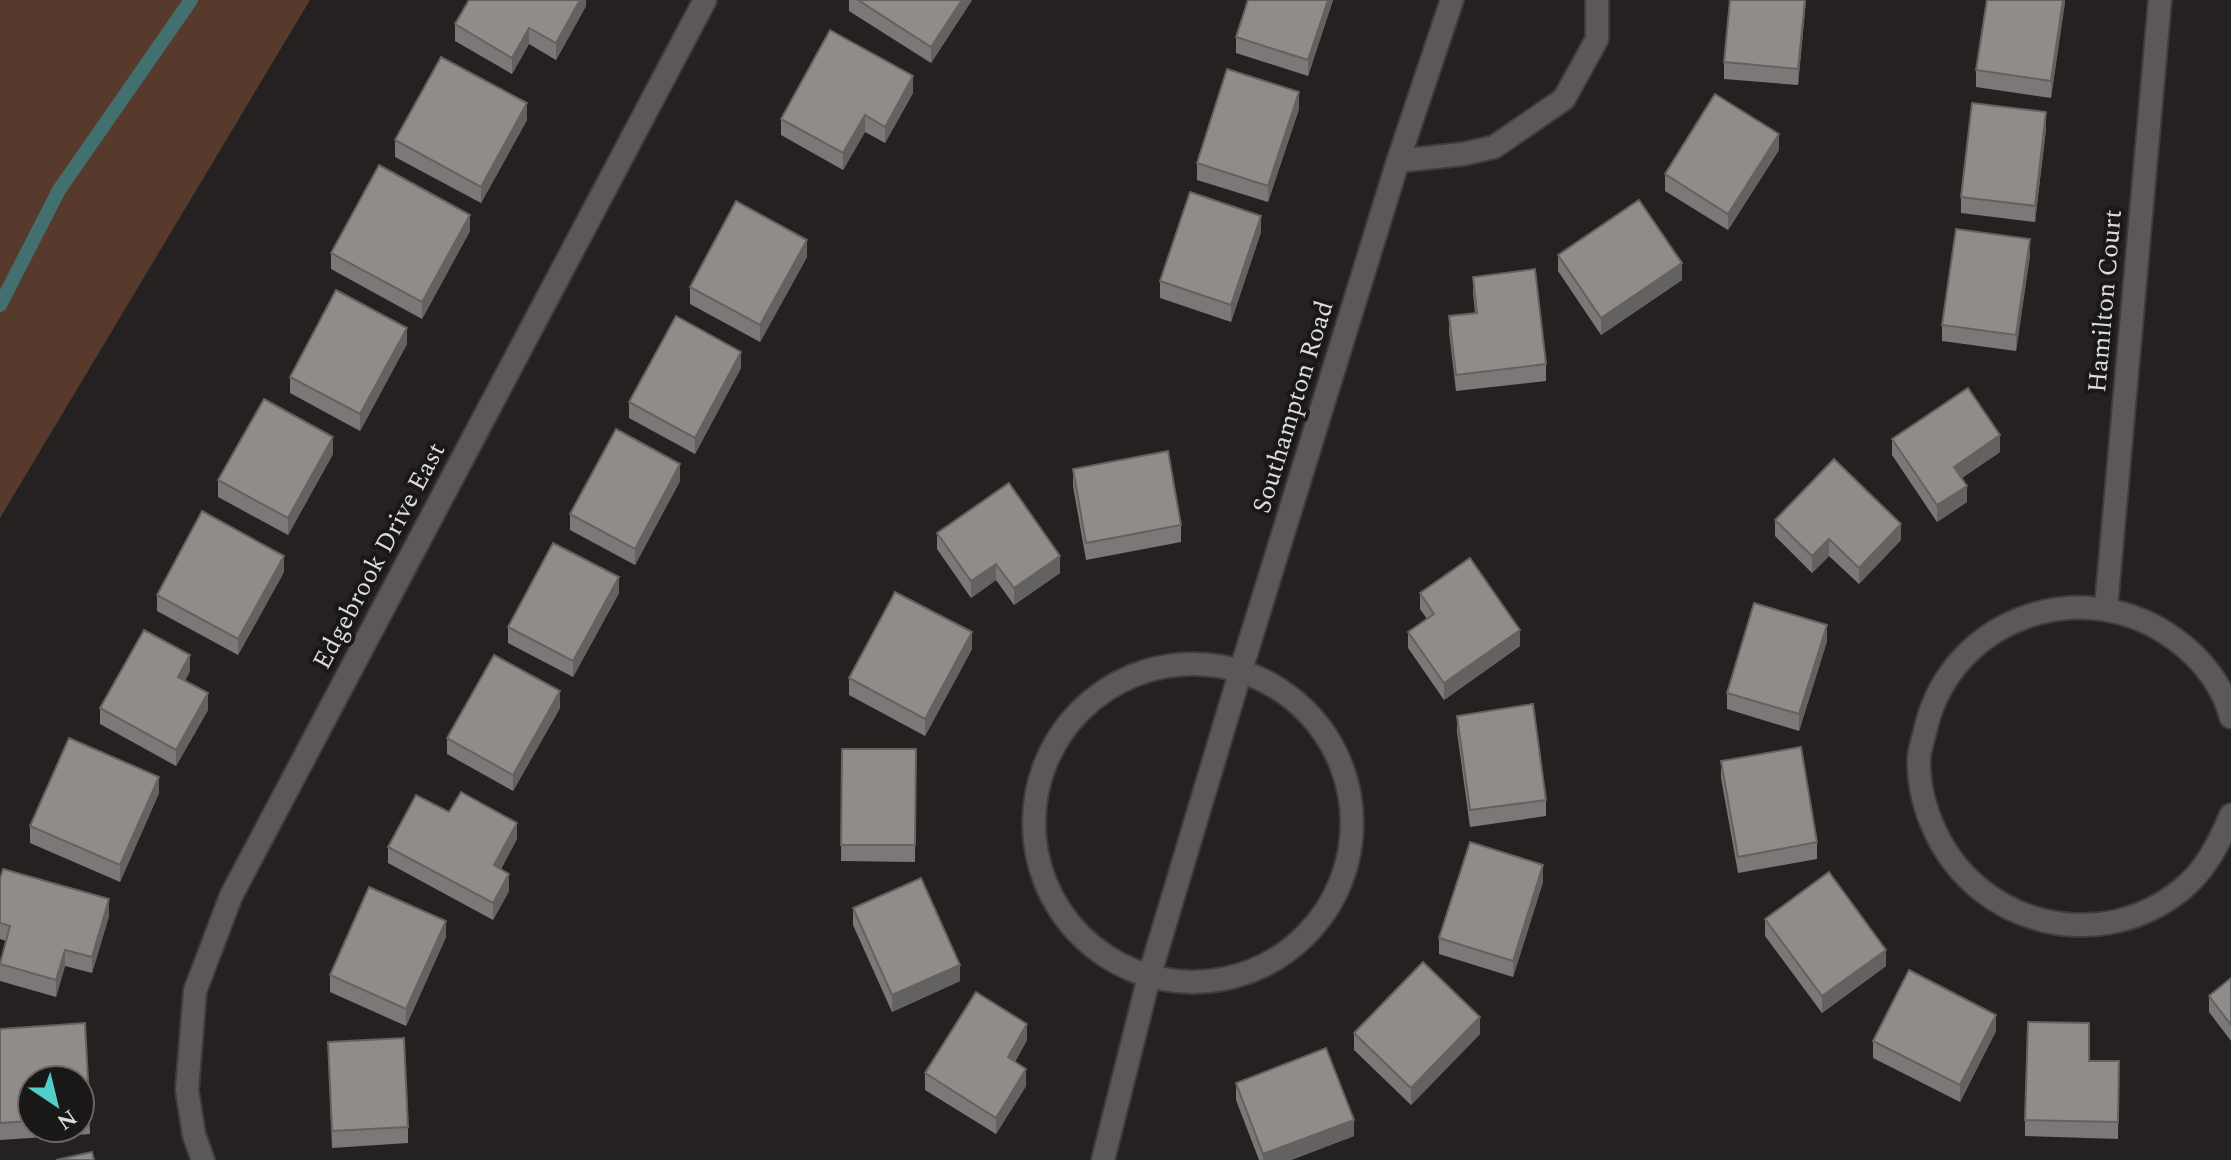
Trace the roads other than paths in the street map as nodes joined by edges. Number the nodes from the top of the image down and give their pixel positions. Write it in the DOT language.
graph roads {
  1 [pos="705,0"];
  2 [pos="1452,0"];
  3 [pos="1597,0"];
  4 [pos="2160,0"];
  5 [pos="1398,161"];
  6 [pos="2106,608"];
  7 [pos="1241,670"];
  8 [pos="2231,717"];
  9 [pos="2231,815"];
  10 [pos="1149,977"];
  11 [pos="203,1160"];
  12 [pos="1103,1160"];
  1 -- 11 [label="street, Edgebrook Drive East"];
  2 -- 5 [label="street, Southampton Road"];
  3 -- 5 [label="street"];
  4 -- 6 [label="street, Hamilton Court"];
  5 -- 7 [label="street, Southampton Road"];
  6 -- 8 [label="street"];
  6 -- 9 [label="street"];
  7 -- 10 [label="street, Southampton Road"];
  7 -- 10 [label="street"];
  7 -- 10 [label="street"];
  10 -- 12 [label="street, Southampton Road"];
}
